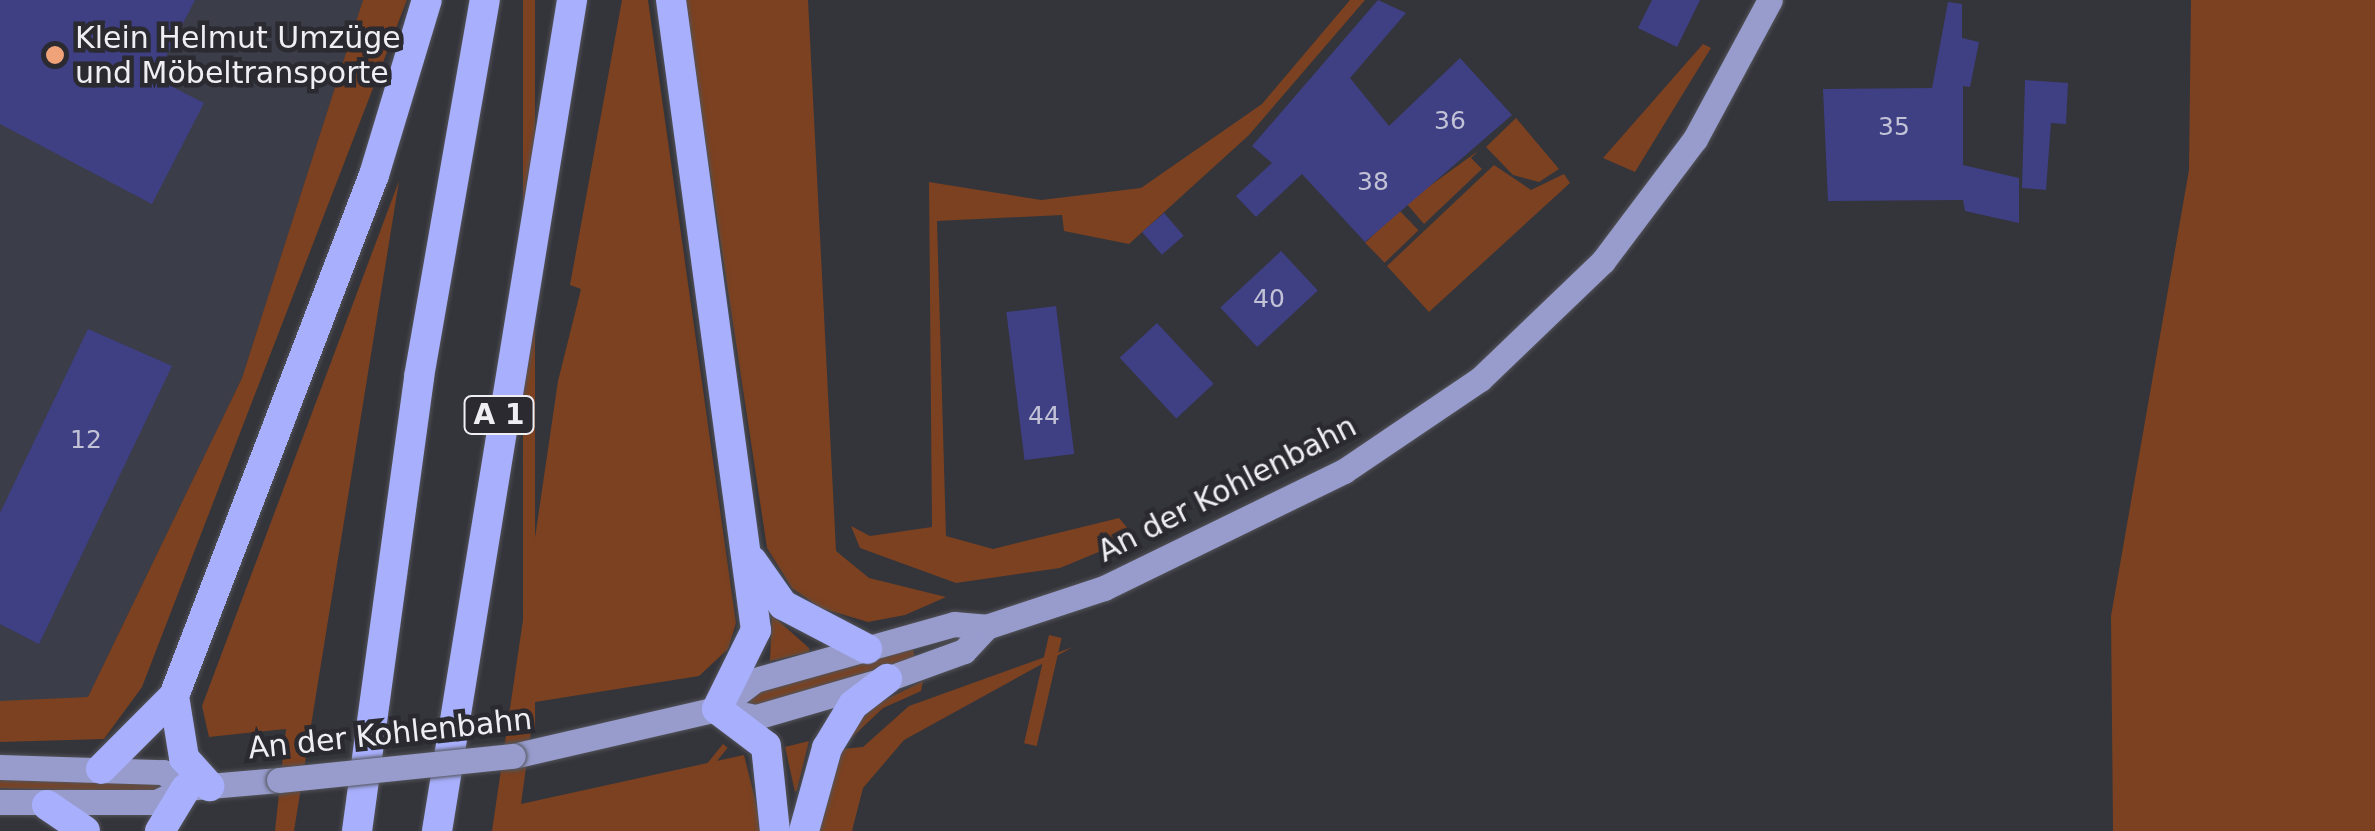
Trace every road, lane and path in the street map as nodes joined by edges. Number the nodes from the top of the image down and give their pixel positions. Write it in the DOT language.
graph roads {
  1 [pos="427,0"];
  2 [pos="485,0"];
  3 [pos="572,0"];
  4 [pos="670,0"];
  5 [pos="1770,0"];
  6 [pos="748,554"];
  7 [pos="986,628"];
  8 [pos="867,649"];
  9 [pos="887,678"];
  10 [pos="174,696"];
  11 [pos="717,709"];
  12 [pos="0,767"];
  13 [pos="101,770"];
  14 [pos="198,787"];
  15 [pos="0,802"];
  16 [pos="46,805"];
  17 [pos="84,831"];
  18 [pos="160,831"];
  19 [pos="357,831"];
  20 [pos="437,831"];
  21 [pos="775,831"];
  22 [pos="804,831"];
  1 -- 10 [label="highway"];
  2 -- 19 [label="highway, A 1"];
  3 -- 20 [label="highway, A 1"];
  4 -- 6 [label="highway"];
  5 -- 7 [label="main road, An der Kohlenbahn"];
  6 -- 8 [label="highway"];
  6 -- 11 [label="highway"];
  7 -- 8 [label="main road, An der Kohlenbahn"];
  7 -- 9 [label="main road, An der Kohlenbahn"];
  8 -- 11 [label="main road, An der Kohlenbahn"];
  9 -- 11 [label="main road, An der Kohlenbahn"];
  9 -- 22 [label="highway"];
  10 -- 13 [label="highway"];
  10 -- 14 [label="highway"];
  11 -- 14 [label="main road, An der Kohlenbahn, bridge"];
  11 -- 21 [label="highway"];
  12 -- 13 [label="main road, An der Kohlenbahn"];
  13 -- 14 [label="main road, An der Kohlenbahn"];
  14 -- 16 [label="main road, An der Kohlenbahn"];
  14 -- 18 [label="highway"];
  15 -- 16 [label="main road, An der Kohlenbahn"];
  16 -- 17 [label="highway"];
}
